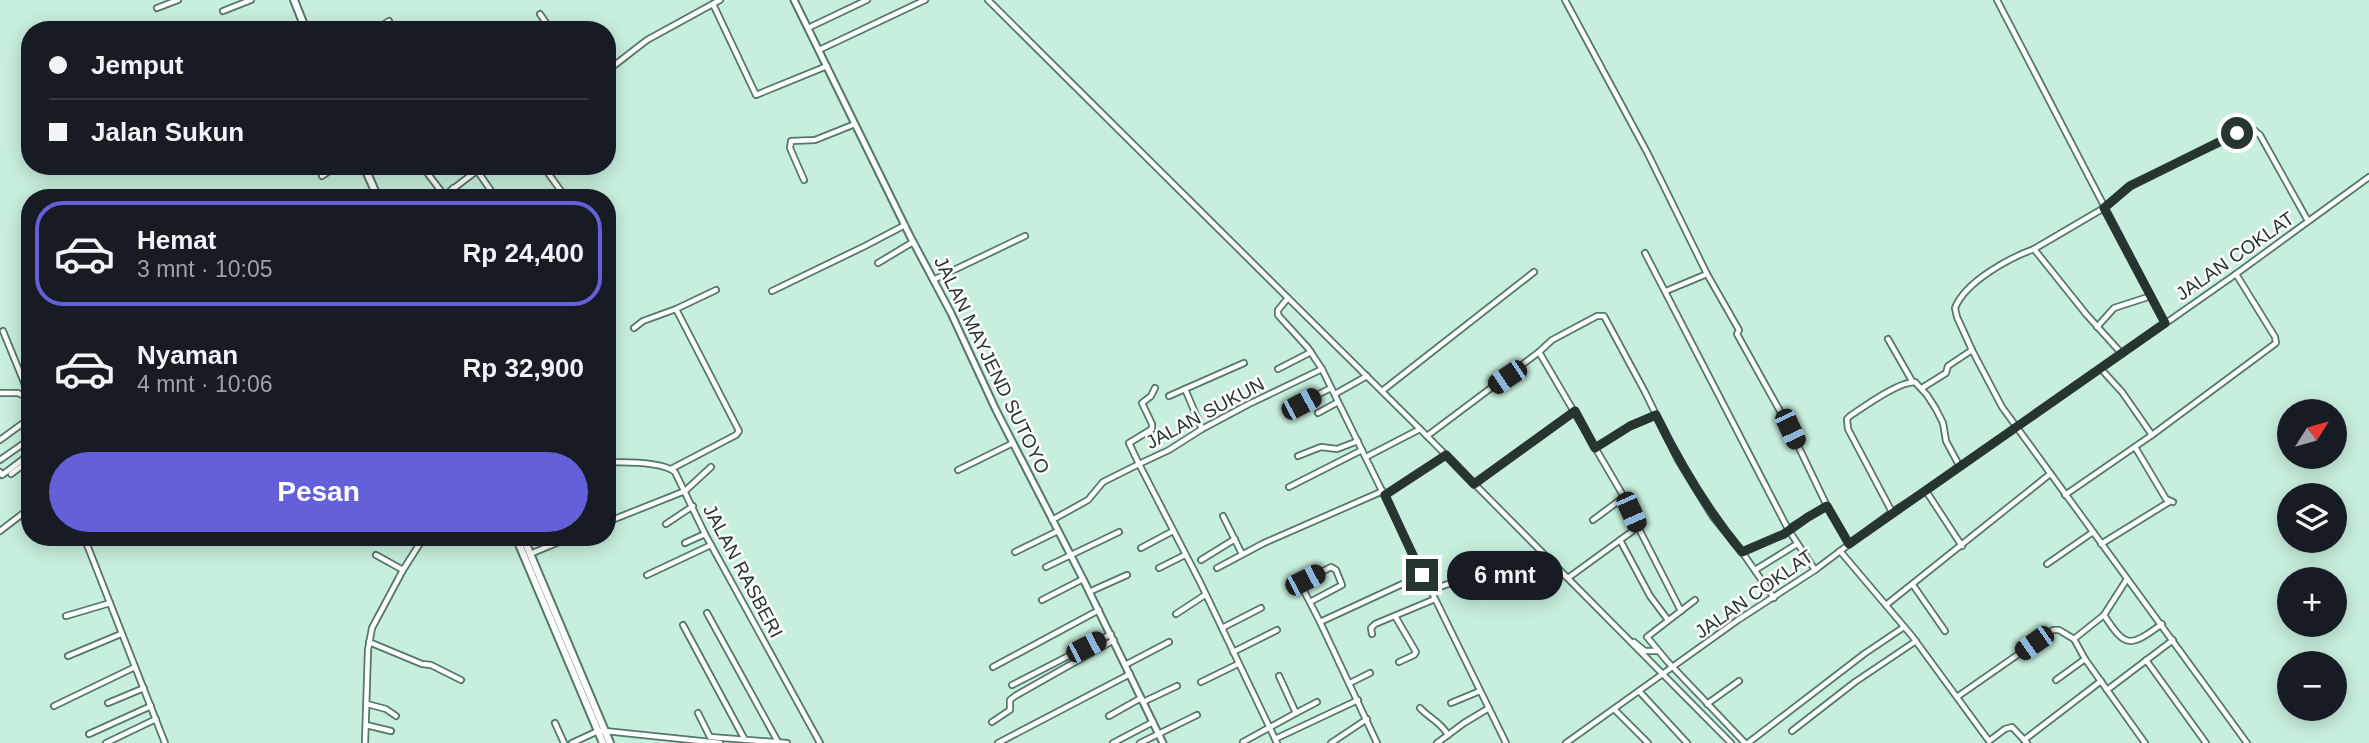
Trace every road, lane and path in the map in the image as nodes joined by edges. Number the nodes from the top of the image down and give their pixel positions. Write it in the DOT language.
graph roads {
  1 [pos="178,0"];
  2 [pos="251,0"];
  3 [pos="294,0"];
  4 [pos="720,0"];
  5 [pos="794,0"];
  6 [pos="867,0"];
  7 [pos="925,0"];
  8 [pos="988,0"];
  9 [pos="1565,0"];
  10 [pos="1997,0"];
  11 [pos="713,4"];
  12 [pos="157,8"];
  13 [pos="223,11"];
  14 [pos="540,14"];
  15 [pos="302,21"];
  16 [pos="545,21"];
  17 [pos="808,28"];
  18 [pos="819,50"];
  19 [pos="616,64"];
  20 [pos="828,65"];
  21 [pos="855,124"];
  22 [pos="467,175"];
  23 [pos="2369,177"];
  24 [pos="804,180"];
  25 [pos="453,188"];
  26 [pos="2104,208"];
  27 [pos="2308,221"];
  28 [pos="905,225"];
  29 [pos="1025,236"];
  30 [pos="913,242"];
  31 [pos="2034,249"];
  32 [pos="1645,253"];
  33 [pos="878,263"];
  34 [pos="1534,272"];
  35 [pos="1707,274"];
  36 [pos="2236,274"];
  37 [pos="933,280"];
  38 [pos="716,290"];
  39 [pos="772,291"];
  40 [pos="1666,292"];
  41 [pos="2151,296"];
  42 [pos="1288,298"];
  43 [pos="676,309"];
  44 [pos="2165,323"];
  45 [pos="2097,327"];
  46 [pos="634,328"];
  47 [pos="3,331"];
  48 [pos="1888,339"];
  49 [pos="1972,351"];
  50 [pos="1311,352"];
  51 [pos="1539,352"];
  52 [pos="2122,354"];
  53 [pos="1244,362"];
  54 [pos="1278,369"];
  55 [pos="1322,369"];
  56 [pos="2101,369"];
  57 [pos="21,376"];
  58 [pos="1367,376"];
  59 [pos="1912,381"];
  60 [pos="0,385"];
  61 [pos="1155,388"];
  62 [pos="1331,388"];
  63 [pos="1922,388"];
  64 [pos="1185,389"];
  65 [pos="1382,391"];
  66 [pos="2,393"];
  67 [pos="21,394"];
  68 [pos="1335,394"];
  69 [pos="1169,396"];
  70 [pos="1338,402"];
  71 [pos="1301,404"];
  72 [pos="1575,411"];
  73 [pos="1318,413"];
  74 [pos="1656,415"];
  75 [pos="21,425"];
  76 [pos="2017,427"];
  77 [pos="1202,429"];
  78 [pos="1420,429"];
  79 [pos="2152,435"];
  80 [pos="1427,436"];
  81 [pos="0,440"];
  82 [pos="1358,441"];
  83 [pos="1013,443"];
  84 [pos="21,445"];
  85 [pos="2135,447"];
  86 [pos="1595,448"];
  87 [pos="1363,450"];
  88 [pos="1446,455"];
  89 [pos="1298,456"];
  90 [pos="1366,457"];
  91 [pos="0,460"];
  92 [pos="21,461"];
  93 [pos="616,463"];
  94 [pos="1139,464"];
  95 [pos="21,466"];
  96 [pos="710,467"];
  97 [pos="1960,467"];
  98 [pos="671,469"];
  99 [pos="958,470"];
  100 [pos="0,472"];
  101 [pos="10,474"];
  102 [pos="2050,474"];
  103 [pos="1474,484"];
  104 [pos="1289,487"];
  105 [pos="685,491"];
  106 [pos="1926,491"];
  107 [pos="1384,493"];
  108 [pos="2065,495"];
  109 [pos="1624,496"];
  110 [pos="693,506"];
  111 [pos="1825,507"];
  112 [pos="1892,512"];
  113 [pos="21,516"];
  114 [pos="1223,516"];
  115 [pos="616,518"];
  116 [pos="1051,520"];
  117 [pos="1593,520"];
  118 [pos="666,524"];
  119 [pos="1638,527"];
  120 [pos="1788,529"];
  121 [pos="0,531"];
  122 [pos="1058,531"];
  123 [pos="1173,531"];
  124 [pos="1119,532"];
  125 [pos="2093,532"];
  126 [pos="705,534"];
  127 [pos="1235,539"];
  128 [pos="1620,541"];
  129 [pos="685,543"];
  130 [pos="1797,544"];
  131 [pos="1849,544"];
  132 [pos="2101,544"];
  133 [pos="712,545"];
  134 [pos="88,546"];
  135 [pos="418,546"];
  136 [pos="520,546"];
  137 [pos="527,546"];
  138 [pos="549,546"];
  139 [pos="1962,546"];
  140 [pos="1141,548"];
  141 [pos="1840,551"];
  142 [pos="1015,552"];
  143 [pos="1742,552"];
  144 [pos="530,554"];
  145 [pos="1242,554"];
  146 [pos="376,555"];
  147 [pos="1070,555"];
  148 [pos="1185,555"];
  149 [pos="1495,559"];
  150 [pos="1201,560"];
  151 [pos="2047,564"];
  152 [pos="1046,567"];
  153 [pos="1159,568"];
  154 [pos="1217,568"];
  155 [pos="403,570"];
  156 [pos="1755,570"];
  157 [pos="1815,570"];
  158 [pos="647,575"];
  159 [pos="1127,575"];
  160 [pos="1422,575"];
  161 [pos="1568,578"];
  162 [pos="1083,579"];
  163 [pos="2127,579"];
  164 [pos="1913,585"];
  165 [pos="1431,590"];
  166 [pos="1089,592"];
  167 [pos="1205,595"];
  168 [pos="1774,598"];
  169 [pos="1435,599"];
  170 [pos="1042,600"];
  171 [pos="1695,600"];
  172 [pos="1310,602"];
  173 [pos="110,603"];
  174 [pos="1886,605"];
  175 [pos="1261,608"];
  176 [pos="1099,610"];
  177 [pos="1681,611"];
  178 [pos="707,613"];
  179 [pos="1176,614"];
  180 [pos="2104,615"];
  181 [pos="66,616"];
  182 [pos="1395,616"];
  183 [pos="1606,618"];
  184 [pos="1668,620"];
  185 [pos="1320,622"];
  186 [pos="2162,624"];
  187 [pos="683,625"];
  188 [pos="1904,627"];
  189 [pos="1222,628"];
  190 [pos="1277,631"];
  191 [pos="1945,631"];
  192 [pos="121,634"];
  193 [pos="1372,634"];
  194 [pos="1112,637"];
  195 [pos="2074,639"];
  196 [pos="2173,640"];
  197 [pos="1916,641"];
  198 [pos="369,642"];
  199 [pos="1169,642"];
  200 [pos="1658,651"];
  201 [pos="1233,652"];
  202 [pos="68,656"];
  203 [pos="2085,659"];
  204 [pos="2146,660"];
  205 [pos="1399,662"];
  206 [pos="1238,664"];
  207 [pos="1125,665"];
  208 [pos="135,667"];
  209 [pos="993,667"];
  210 [pos="1673,668"];
  211 [pos="1370,673"];
  212 [pos="1130,674"];
  213 [pos="1662,675"];
  214 [pos="1279,676"];
  215 [pos="461,680"];
  216 [pos="2056,680"];
  217 [pos="1739,681"];
  218 [pos="2101,681"];
  219 [pos="1200,682"];
  220 [pos="1350,683"];
  221 [pos="1012,685"];
  222 [pos="1177,686"];
  223 [pos="144,688"];
  224 [pos="2107,690"];
  225 [pos="1480,691"];
  226 [pos="1639,691"];
  227 [pos="1956,698"];
  228 [pos="1142,700"];
  229 [pos="1358,700"];
  230 [pos="108,702"];
  231 [pos="1317,702"];
  232 [pos="1451,703"];
  233 [pos="367,704"];
  234 [pos="1707,704"];
  235 [pos="54,706"];
  236 [pos="151,706"];
  237 [pos="1420,708"];
  238 [pos="1489,708"];
  239 [pos="1614,709"];
  240 [pos="698,713"];
  241 [pos="1296,713"];
  242 [pos="1197,715"];
  243 [pos="396,716"];
  244 [pos="1109,716"];
  245 [pos="156,719"];
  246 [pos="1367,719"];
  247 [pos="992,722"];
  248 [pos="1153,722"];
  249 [pos="555,723"];
  250 [pos="366,725"];
  251 [pos="1270,727"];
  252 [pos="391,731"];
  253 [pos="601,731"];
  254 [pos="1792,731"];
  255 [pos="1158,733"];
  256 [pos="89,734"];
  257 [pos="1448,735"];
  258 [pos="745,740"];
  259 [pos="1276,741"];
  260 [pos="2026,741"];
  261 [pos="778,742"];
  262 [pos="1243,742"];
  263 [pos="1988,742"];
  264 [pos="106,743"];
  265 [pos="164,743"];
  266 [pos="365,743"];
  267 [pos="564,743"];
  268 [pos="572,743"];
  269 [pos="603,743"];
  270 [pos="610,743"];
  271 [pos="720,743"];
  272 [pos="787,743"];
  273 [pos="820,743"];
  274 [pos="998,743"];
  275 [pos="1113,743"];
  276 [pos="1140,743"];
  277 [pos="1163,743"];
  278 [pos="1331,743"];
  279 [pos="1377,743"];
  280 [pos="1437,743"];
  281 [pos="1506,743"];
  282 [pos="1566,743"];
  283 [pos="1648,743"];
  284 [pos="1687,743"];
  285 [pos="1731,743"];
  286 [pos="1747,743"];
  287 [pos="2145,743"];
  288 [pos="2206,743"];
  289 [pos="2247,743"];
  1 -- 12 [label="street"];
  2 -- 13 [label="street"];
  3 -- 15 [label="main road"];
  4 -- 11 [label="street"];
  5 -- 17 [label="street, JALAN MAYJEND SUTOYO"];
  6 -- 17 [label="street"];
  7 -- 18 [label="street"];
  8 -- 42 [label="street"];
  9 -- 35 [label="street"];
  10 -- 26 [label="street"];
  11 -- 19 [label="street"];
  11 -- 20 [label="street"];
  14 -- 16 [label="street"];
  17 -- 18 [label="street, JALAN MAYJEND SUTOYO"];
  18 -- 20 [label="street, JALAN MAYJEND SUTOYO"];
  20 -- 21 [label="street, JALAN MAYJEND SUTOYO"];
  21 -- 24 [label="street"];
  21 -- 28 [label="street, JALAN MAYJEND SUTOYO"];
  22 -- 25 [label="street"];
  23 -- 27 [label="street, JALAN COKLAT"];
  26 -- 27 [label="street"];
  26 -- 31 [label="street"];
  26 -- 41 [label="street"];
  27 -- 36 [label="street, JALAN COKLAT"];
  28 -- 30 [label="street, JALAN MAYJEND SUTOYO"];
  28 -- 39 [label="street"];
  29 -- 37 [label="street"];
  30 -- 33 [label="street"];
  30 -- 37 [label="street, JALAN MAYJEND SUTOYO"];
  31 -- 45 [label="street"];
  31 -- 49 [label="street"];
  32 -- 40 [label="street"];
  34 -- 65 [label="street"];
  35 -- 40 [label="street"];
  35 -- 111 [label="street"];
  36 -- 44 [label="street, JALAN COKLAT"];
  36 -- 79 [label="street"];
  37 -- 83 [label="street, JALAN MAYJEND SUTOYO"];
  38 -- 43 [label="street"];
  40 -- 120 [label="street"];
  41 -- 44 [label="street"];
  41 -- 45 [label="street"];
  42 -- 50 [label="street"];
  42 -- 58 [label="street"];
  43 -- 46 [label="street"];
  43 -- 98 [label="street"];
  44 -- 52 [label="street, JALAN COKLAT"];
  45 -- 52 [label="street"];
  47 -- 57 [label="street"];
  48 -- 59 [label="street"];
  49 -- 63 [label="street"];
  49 -- 76 [label="street"];
  50 -- 54 [label="street"];
  50 -- 55 [label="street"];
  51 -- 72 [label="street"];
  51 -- 74 [label="street"];
  51 -- 80 [label="street"];
  52 -- 56 [label="street, JALAN COKLAT"];
  53 -- 64 [label="street"];
  55 -- 62 [label="street"];
  55 -- 77 [label="street, JALAN SUKUN"];
  56 -- 76 [label="street, JALAN COKLAT"];
  56 -- 79 [label="street"];
  58 -- 65 [label="street"];
  58 -- 68 [label="street"];
  59 -- 63 [label="street"];
  59 -- 112 [label="street"];
  60 -- 66 [label="street"];
  61 -- 94 [label="street"];
  62 -- 68 [label="street"];
  62 -- 71 [label="street"];
  63 -- 97 [label="street"];
  64 -- 69 [label="street"];
  64 -- 77 [label="street"];
  65 -- 78 [label="street"];
  66 -- 67 [label="street"];
  68 -- 70 [label="street"];
  70 -- 73 [label="street"];
  70 -- 82 [label="street"];
  72 -- 86 [label="street"];
  72 -- 103 [label="street"];
  74 -- 86 [label="street"];
  74 -- 143 [label="street"];
  75 -- 81 [label="street"];
  76 -- 97 [label="street, JALAN COKLAT"];
  76 -- 102 [label="street"];
  77 -- 94 [label="street, JALAN SUKUN"];
  78 -- 80 [label="street"];
  78 -- 90 [label="street"];
  79 -- 85 [label="street"];
  80 -- 88 [label="street"];
  82 -- 87 [label="street"];
  82 -- 89 [label="street"];
  83 -- 99 [label="street"];
  83 -- 116 [label="street, JALAN MAYJEND SUTOYO"];
  84 -- 91 [label="street"];
  85 -- 108 [label="street"];
  85 -- 132 [label="street"];
  86 -- 109 [label="street"];
  87 -- 90 [label="street"];
  87 -- 104 [label="street"];
  88 -- 103 [label="street"];
  88 -- 107 [label="street"];
  90 -- 107 [label="street"];
  92 -- 100 [label="street"];
  93 -- 98 [label="street"];
  94 -- 116 [label="street, JALAN SUKUN"];
  94 -- 123 [label="street"];
  95 -- 101 [label="street"];
  96 -- 105 [label="street"];
  97 -- 106 [label="street, JALAN COKLAT"];
  98 -- 105 [label="street, JALAN RASBERI"];
  102 -- 108 [label="street"];
  102 -- 139 [label="street"];
  103 -- 161 [label="street"];
  105 -- 110 [label="street, JALAN RASBERI"];
  105 -- 115 [label="street"];
  106 -- 112 [label="street, JALAN COKLAT"];
  106 -- 139 [label="street"];
  107 -- 145 [label="street"];
  107 -- 160 [label="street"];
  108 -- 125 [label="street"];
  109 -- 117 [label="street"];
  109 -- 119 [label="street"];
  110 -- 118 [label="street"];
  110 -- 126 [label="street, JALAN RASBERI"];
  111 -- 120 [label="street"];
  111 -- 131 [label="street"];
  112 -- 131 [label="street, JALAN COKLAT"];
  113 -- 121 [label="street"];
  114 -- 127 [label="street"];
  116 -- 122 [label="street, JALAN MAYJEND SUTOYO"];
  119 -- 128 [label="street"];
  119 -- 177 [label="street"];
  120 -- 130 [label="street"];
  120 -- 143 [label="street"];
  122 -- 142 [label="street"];
  122 -- 147 [label="street, JALAN MAYJEND SUTOYO"];
  123 -- 140 [label="street"];
  123 -- 148 [label="street"];
  124 -- 147 [label="street"];
  125 -- 132 [label="street"];
  125 -- 151 [label="street"];
  126 -- 129 [label="street"];
  126 -- 133 [label="street, JALAN RASBERI"];
  127 -- 145 [label="street"];
  127 -- 150 [label="street"];
  128 -- 161 [label="street"];
  128 -- 184 [label="street"];
  130 -- 156 [label="street"];
  130 -- 157 [label="street"];
  131 -- 141 [label="street, JALAN COKLAT"];
  132 -- 163 [label="street"];
  133 -- 158 [label="street"];
  133 -- 273 [label="street, JALAN RASBERI"];
  134 -- 173 [label="street"];
  135 -- 155 [label="street"];
  136 -- 253 [label="main road"];
  137 -- 144 [label="main road"];
  138 -- 144 [label="street"];
  139 -- 164 [label="street"];
  141 -- 157 [label="street, JALAN COKLAT"];
  141 -- 174 [label="street"];
  143 -- 156 [label="street"];
  144 -- 253 [label="main road"];
  145 -- 154 [label="street"];
  146 -- 155 [label="street"];
  147 -- 152 [label="street"];
  147 -- 162 [label="street, JALAN MAYJEND SUTOYO"];
  148 -- 153 [label="street"];
  148 -- 167 [label="street"];
  149 -- 165 [label="street"];
  155 -- 198 [label="street"];
  156 -- 168 [label="street"];
  157 -- 168 [label="street, JALAN COKLAT"];
  159 -- 166 [label="street"];
  160 -- 165 [label="street"];
  160 -- 185 [label="street"];
  161 -- 183 [label="street"];
  162 -- 166 [label="street, JALAN MAYJEND SUTOYO"];
  162 -- 170 [label="street"];
  163 -- 180 [label="street"];
  163 -- 186 [label="street"];
  164 -- 174 [label="street"];
  164 -- 191 [label="street"];
  165 -- 169 [label="street"];
  166 -- 176 [label="street, JALAN MAYJEND SUTOYO"];
  167 -- 179 [label="street"];
  167 -- 189 [label="street"];
  168 -- 210 [label="street, JALAN COKLAT"];
  169 -- 182 [label="street"];
  169 -- 225 [label="street"];
  171 -- 177 [label="street"];
  172 -- 172 [label="street"];
  172 -- 185 [label="street"];
  173 -- 181 [label="street"];
  173 -- 192 [label="street"];
  174 -- 188 [label="street"];
  175 -- 189 [label="street"];
  176 -- 194 [label="street, JALAN MAYJEND SUTOYO"];
  176 -- 209 [label="street"];
  177 -- 184 [label="street"];
  178 -- 261 [label="street"];
  180 -- 186 [label="street"];
  180 -- 195 [label="street"];
  182 -- 193 [label="street"];
  182 -- 205 [label="street"];
  183 -- 200 [label="street"];
  183 -- 213 [label="street"];
  184 -- 200 [label="street"];
  185 -- 220 [label="street"];
  186 -- 196 [label="street"];
  187 -- 258 [label="street"];
  188 -- 197 [label="street"];
  188 -- 286 [label="street"];
  189 -- 201 [label="street"];
  190 -- 201 [label="street"];
  192 -- 202 [label="street"];
  192 -- 208 [label="street"];
  194 -- 207 [label="street, JALAN MAYJEND SUTOYO"];
  194 -- 221 [label="street"];
  194 -- 247 [label="street"];
  195 -- 203 [label="street"];
  195 -- 227 [label="street"];
  196 -- 204 [label="street"];
  196 -- 289 [label="street"];
  197 -- 227 [label="street"];
  197 -- 254 [label="street"];
  198 -- 215 [label="street"];
  198 -- 233 [label="street"];
  199 -- 207 [label="street"];
  200 -- 210 [label="street"];
  201 -- 206 [label="street"];
  203 -- 216 [label="street"];
  203 -- 218 [label="street"];
  204 -- 224 [label="street"];
  204 -- 288 [label="street"];
  206 -- 219 [label="street"];
  206 -- 251 [label="street"];
  207 -- 212 [label="street, JALAN MAYJEND SUTOYO"];
  208 -- 223 [label="street"];
  208 -- 235 [label="street"];
  210 -- 213 [label="street, JALAN COKLAT"];
  210 -- 234 [label="street"];
  211 -- 220 [label="street"];
  212 -- 228 [label="street, JALAN MAYJEND SUTOYO"];
  212 -- 274 [label="street"];
  213 -- 226 [label="street, JALAN COKLAT"];
  213 -- 285 [label="street"];
  214 -- 241 [label="street"];
  217 -- 234 [label="street"];
  218 -- 224 [label="street"];
  218 -- 260 [label="street"];
  220 -- 229 [label="street"];
  222 -- 228 [label="street"];
  223 -- 230 [label="street"];
  223 -- 236 [label="street"];
  224 -- 287 [label="street"];
  225 -- 232 [label="street"];
  225 -- 238 [label="street"];
  226 -- 239 [label="street, JALAN COKLAT"];
  226 -- 284 [label="street"];
  227 -- 263 [label="street"];
  228 -- 244 [label="street"];
  228 -- 248 [label="street, JALAN MAYJEND SUTOYO"];
  229 -- 246 [label="street"];
  229 -- 259 [label="street"];
  231 -- 241 [label="street"];
  233 -- 243 [label="street"];
  233 -- 250 [label="street"];
  234 -- 286 [label="street"];
  236 -- 245 [label="street"];
  236 -- 256 [label="street"];
  237 -- 257 [label="street"];
  238 -- 257 [label="street"];
  238 -- 281 [label="street"];
  239 -- 282 [label="street, JALAN COKLAT"];
  239 -- 283 [label="street"];
  240 -- 258 [label="street"];
  241 -- 251 [label="street"];
  242 -- 255 [label="street"];
  245 -- 264 [label="street"];
  245 -- 265 [label="street"];
  246 -- 278 [label="street"];
  246 -- 279 [label="street"];
  248 -- 255 [label="street, JALAN MAYJEND SUTOYO"];
  248 -- 275 [label="street"];
  249 -- 267 [label="street"];
  250 -- 252 [label="street"];
  250 -- 266 [label="street"];
  251 -- 259 [label="street"];
  251 -- 262 [label="street"];
  253 -- 268 [label="street"];
  253 -- 269 [label="main road"];
  253 -- 270 [label="main road"];
  253 -- 271 [label="street"];
  255 -- 276 [label="street"];
  255 -- 277 [label="street, JALAN MAYJEND SUTOYO"];
  257 -- 280 [label="street"];
  258 -- 261 [label="street"];
  260 -- 263 [label="street"];
  261 -- 272 [label="street"];
}
